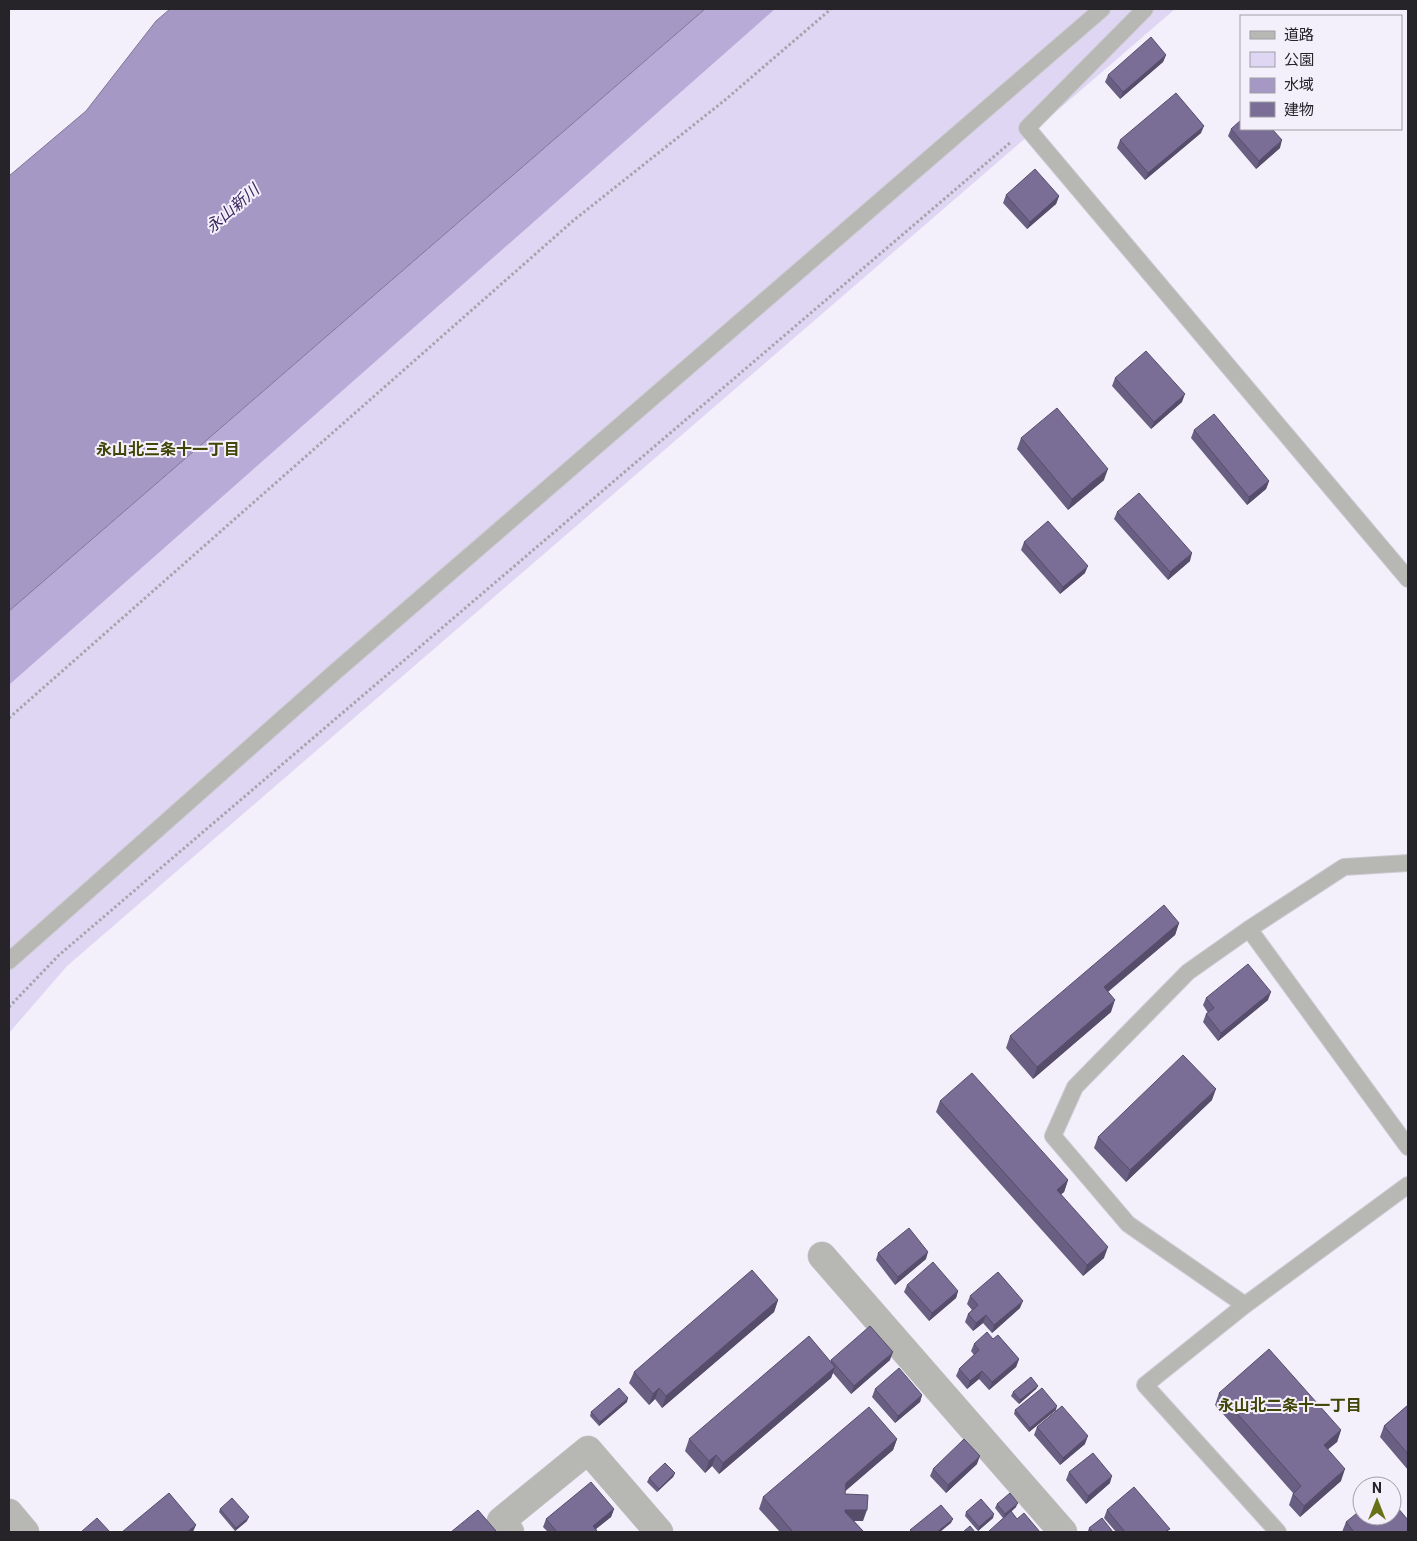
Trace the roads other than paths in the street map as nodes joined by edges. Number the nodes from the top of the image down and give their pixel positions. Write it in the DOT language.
graph roads {
  1 [pos="1102,9"];
  2 [pos="1145,9"];
  3 [pos="1408,579"];
  4 [pos="1408,863"];
  5 [pos="1249,929"];
  6 [pos="9,960"];
  7 [pos="1408,1147"];
  8 [pos="1408,1185"];
  9 [pos="822,1256"];
  10 [pos="1245,1305"];
  11 [pos="9,1513"];
  12 [pos="25,1532"];
  13 [pos="510,1532"];
  14 [pos="659,1532"];
  15 [pos="1063,1532"];
  16 [pos="1278,1532"];
  1 -- 6 [label="lane"];
  2 -- 3 [label="lane"];
  4 -- 5 [label="lane"];
  5 -- 7 [label="lane"];
  5 -- 10 [label="lane"];
  8 -- 10 [label="lane"];
  9 -- 15 [label="street"];
  10 -- 16 [label="lane"];
  11 -- 12 [label="street"];
  13 -- 14 [label="street"];
}
